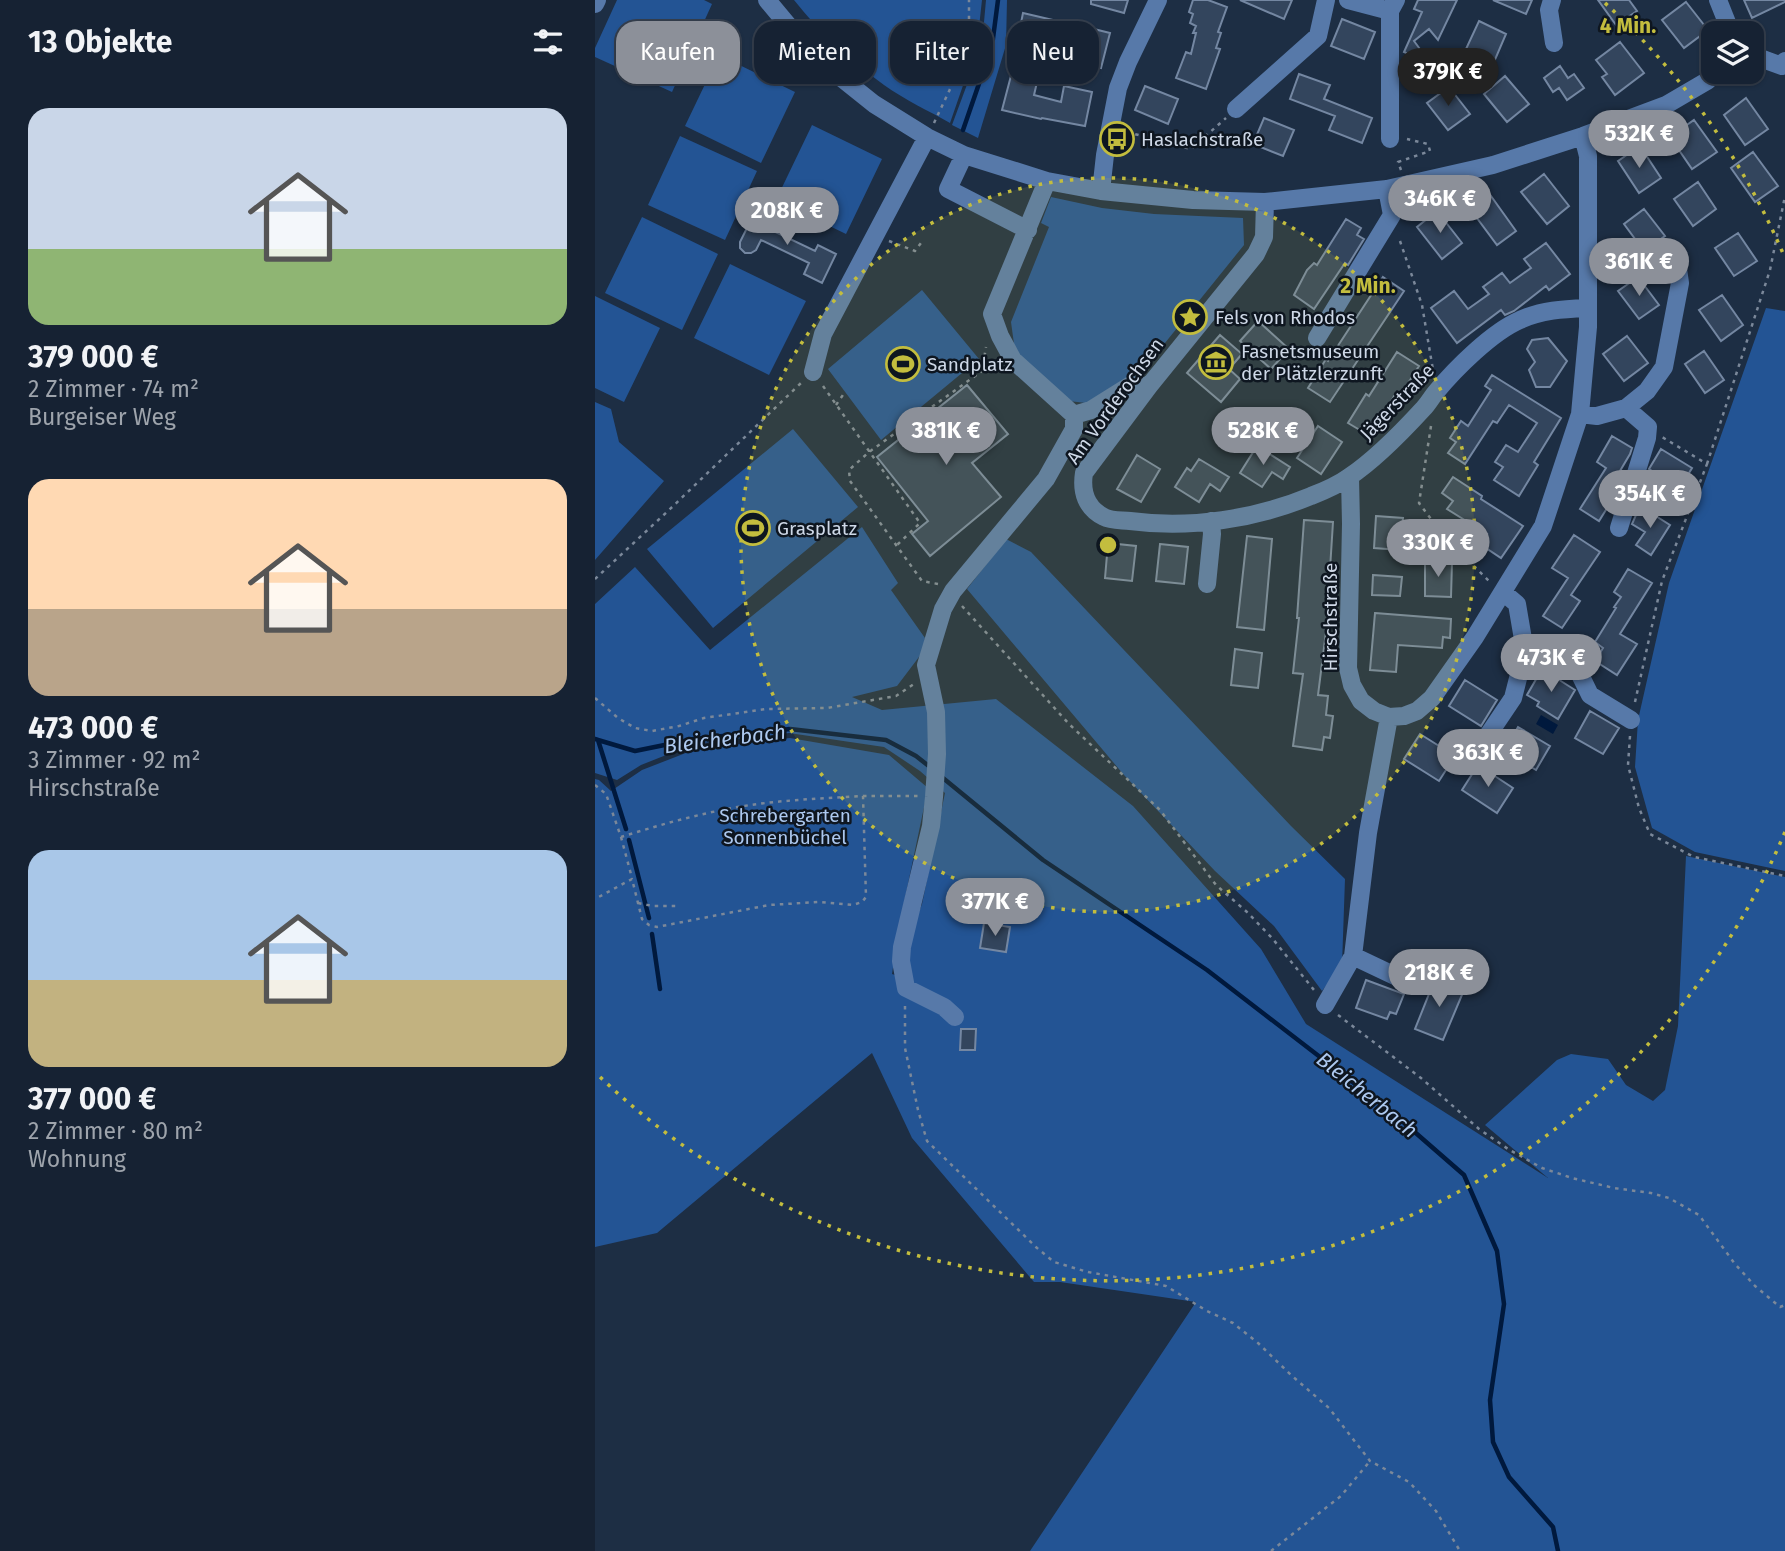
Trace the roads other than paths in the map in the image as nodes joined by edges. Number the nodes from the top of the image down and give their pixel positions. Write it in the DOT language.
graph roads {
  1 [pos="767,0"];
  2 [pos="1158,0"];
  3 [pos="1326,0"];
  4 [pos="1348,0"];
  5 [pos="1552,0"];
  6 [pos="1718,0"];
  7 [pos="1393,6"];
  8 [pos="1726,21"];
  9 [pos="1554,43"];
  10 [pos="1764,59"];
  11 [pos="1785,61"];
  12 [pos="1702,84"];
  13 [pos="1236,109"];
  14 [pos="927,136"];
  15 [pos="1583,136"];
  16 [pos="1390,139"];
  17 [pos="964,155"];
  18 [pos="1047,181"];
  19 [pos="1387,190"];
  20 [pos="1101,191"];
  21 [pos="1265,202"];
  22 [pos="1028,230"];
  23 [pos="1677,262"];
  24 [pos="1587,308"];
  25 [pos="1317,338"];
  26 [pos="813,372"];
  27 [pos="1149,386"];
  28 [pos="1626,408"];
  29 [pos="1580,414"];
  30 [pos="1074,415"];
  31 [pos="1350,477"];
  32 [pos="1082,486"];
  33 [pos="1211,521"];
  34 [pos="1619,527"];
  35 [pos="1207,583"];
  36 [pos="1504,593"];
  37 [pos="1525,651"];
  38 [pos="1389,717"];
  39 [pos="1631,720"];
  40 [pos="1480,747"];
  41 [pos="1353,956"];
  42 [pos="1412,984"];
  43 [pos="1325,1005"];
  44 [pos="955,1017"];
  1 -- 14 [label="street"];
  2 -- 20 [label="street"];
  3 -- 13 [label="street"];
  4 -- 7 [label="street"];
  5 -- 9 [label="street"];
  6 -- 8 [label="street"];
  7 -- 16 [label="street"];
  10 -- 11 [label="street"];
  12 -- 15 [label="street"];
  14 -- 17 [label="street"];
  14 -- 26 [label="street"];
  15 -- 19 [label="street"];
  15 -- 24 [label="street"];
  17 -- 18 [label="street"];
  17 -- 22 [label="street"];
  18 -- 20 [label="street"];
  18 -- 22 [label="street"];
  19 -- 21 [label="street"];
  19 -- 25 [label="street"];
  20 -- 21 [label="street"];
  21 -- 27 [label="street, Am Vorderochsen"];
  22 -- 30 [label="street"];
  23 -- 28 [label="street"];
  24 -- 29 [label="street"];
  24 -- 31 [label="street, Jägerstraße"];
  27 -- 30 [label="street"];
  27 -- 32 [label="street, Am Vorderochsen"];
  28 -- 29 [label="street"];
  28 -- 34 [label="street"];
  29 -- 36 [label="street"];
  30 -- 44 [label="street"];
  31 -- 33 [label="street, Jägerstraße"];
  31 -- 38 [label="street, Hirschstraße"];
  32 -- 33 [label="street, Jägerstraße"];
  33 -- 35 [label="street"];
  36 -- 37 [label="street"];
  36 -- 38 [label="street"];
  37 -- 39 [label="street"];
  37 -- 40 [label="street"];
  38 -- 41 [label="street"];
  41 -- 42 [label="street"];
  41 -- 43 [label="street"];
}
